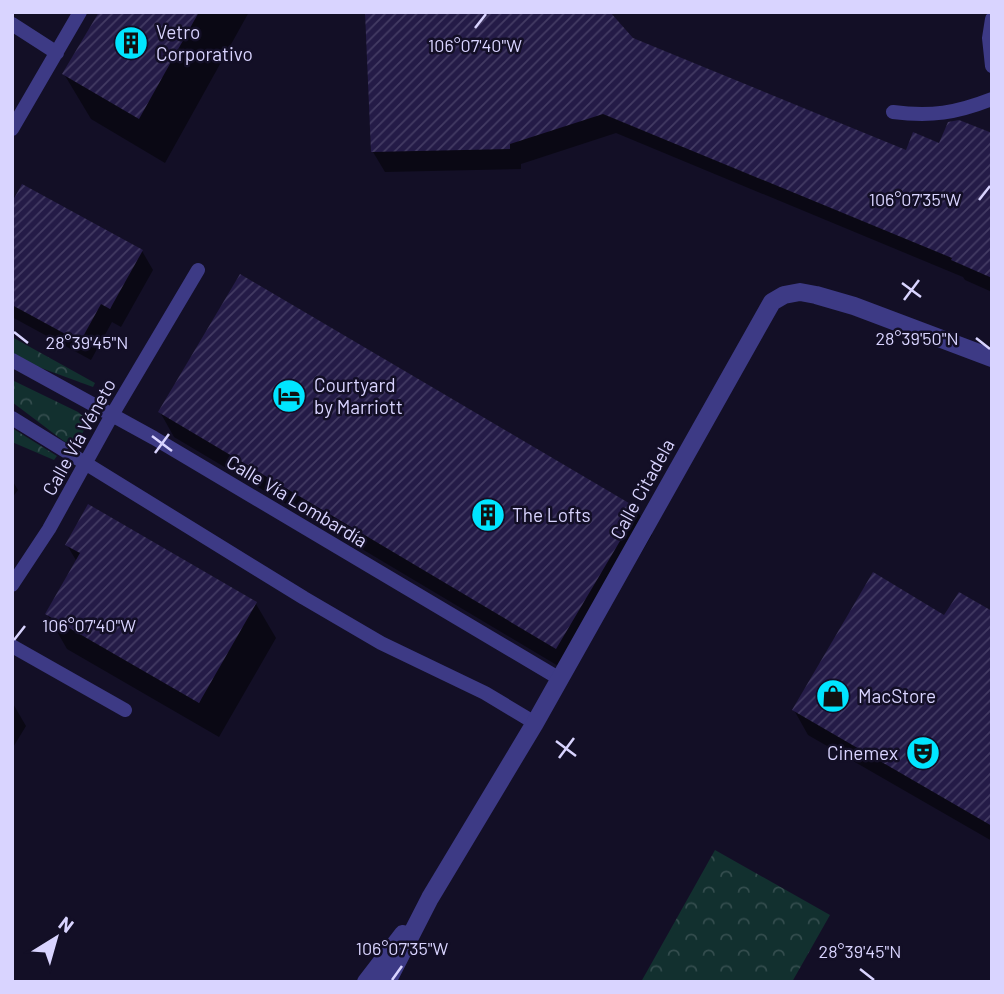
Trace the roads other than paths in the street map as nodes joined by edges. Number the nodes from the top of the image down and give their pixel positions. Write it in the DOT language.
graph roads {
  1 [pos="80,12"];
  2 [pos="992,19"];
  3 [pos="12,24"];
  4 [pos="57,53"];
  5 [pos="992,66"];
  6 [pos="992,99"];
  7 [pos="893,112"];
  8 [pos="12,129"];
  9 [pos="198,270"];
  10 [pos="992,358"];
  11 [pos="12,360"];
  12 [pos="112,415"];
  13 [pos="12,418"];
  14 [pos="86,464"];
  15 [pos="12,585"];
  16 [pos="12,646"];
  17 [pos="559,679"];
  18 [pos="125,710"];
  19 [pos="535,723"];
  20 [pos="430,898"];
  21 [pos="366,982"];
  22 [pos="387,982"];
  1 -- 4 [label="lane"];
  2 -- 5 [label="lane"];
  3 -- 4 [label="lane"];
  4 -- 8 [label="lane"];
  6 -- 7 [label="lane"];
  9 -- 12 [label="lane, Calle Vía Véneto"];
  10 -- 17 [label="street, Calle Citadela"];
  11 -- 12 [label="lane, Calle Vía Lombardía"];
  12 -- 14 [label="lane, Calle Vía Véneto"];
  12 -- 17 [label="lane, Calle Vía Lombardía"];
  13 -- 14 [label="lane"];
  14 -- 15 [label="lane, Calle Vía Véneto"];
  14 -- 19 [label="lane"];
  16 -- 18 [label="lane"];
  17 -- 19 [label="street, Calle Citadela"];
  19 -- 20 [label="street, Calle Citadela"];
  20 -- 21 [label="street, Calle Citadela"];
  20 -- 22 [label="street, Calle Citadela"];
}
